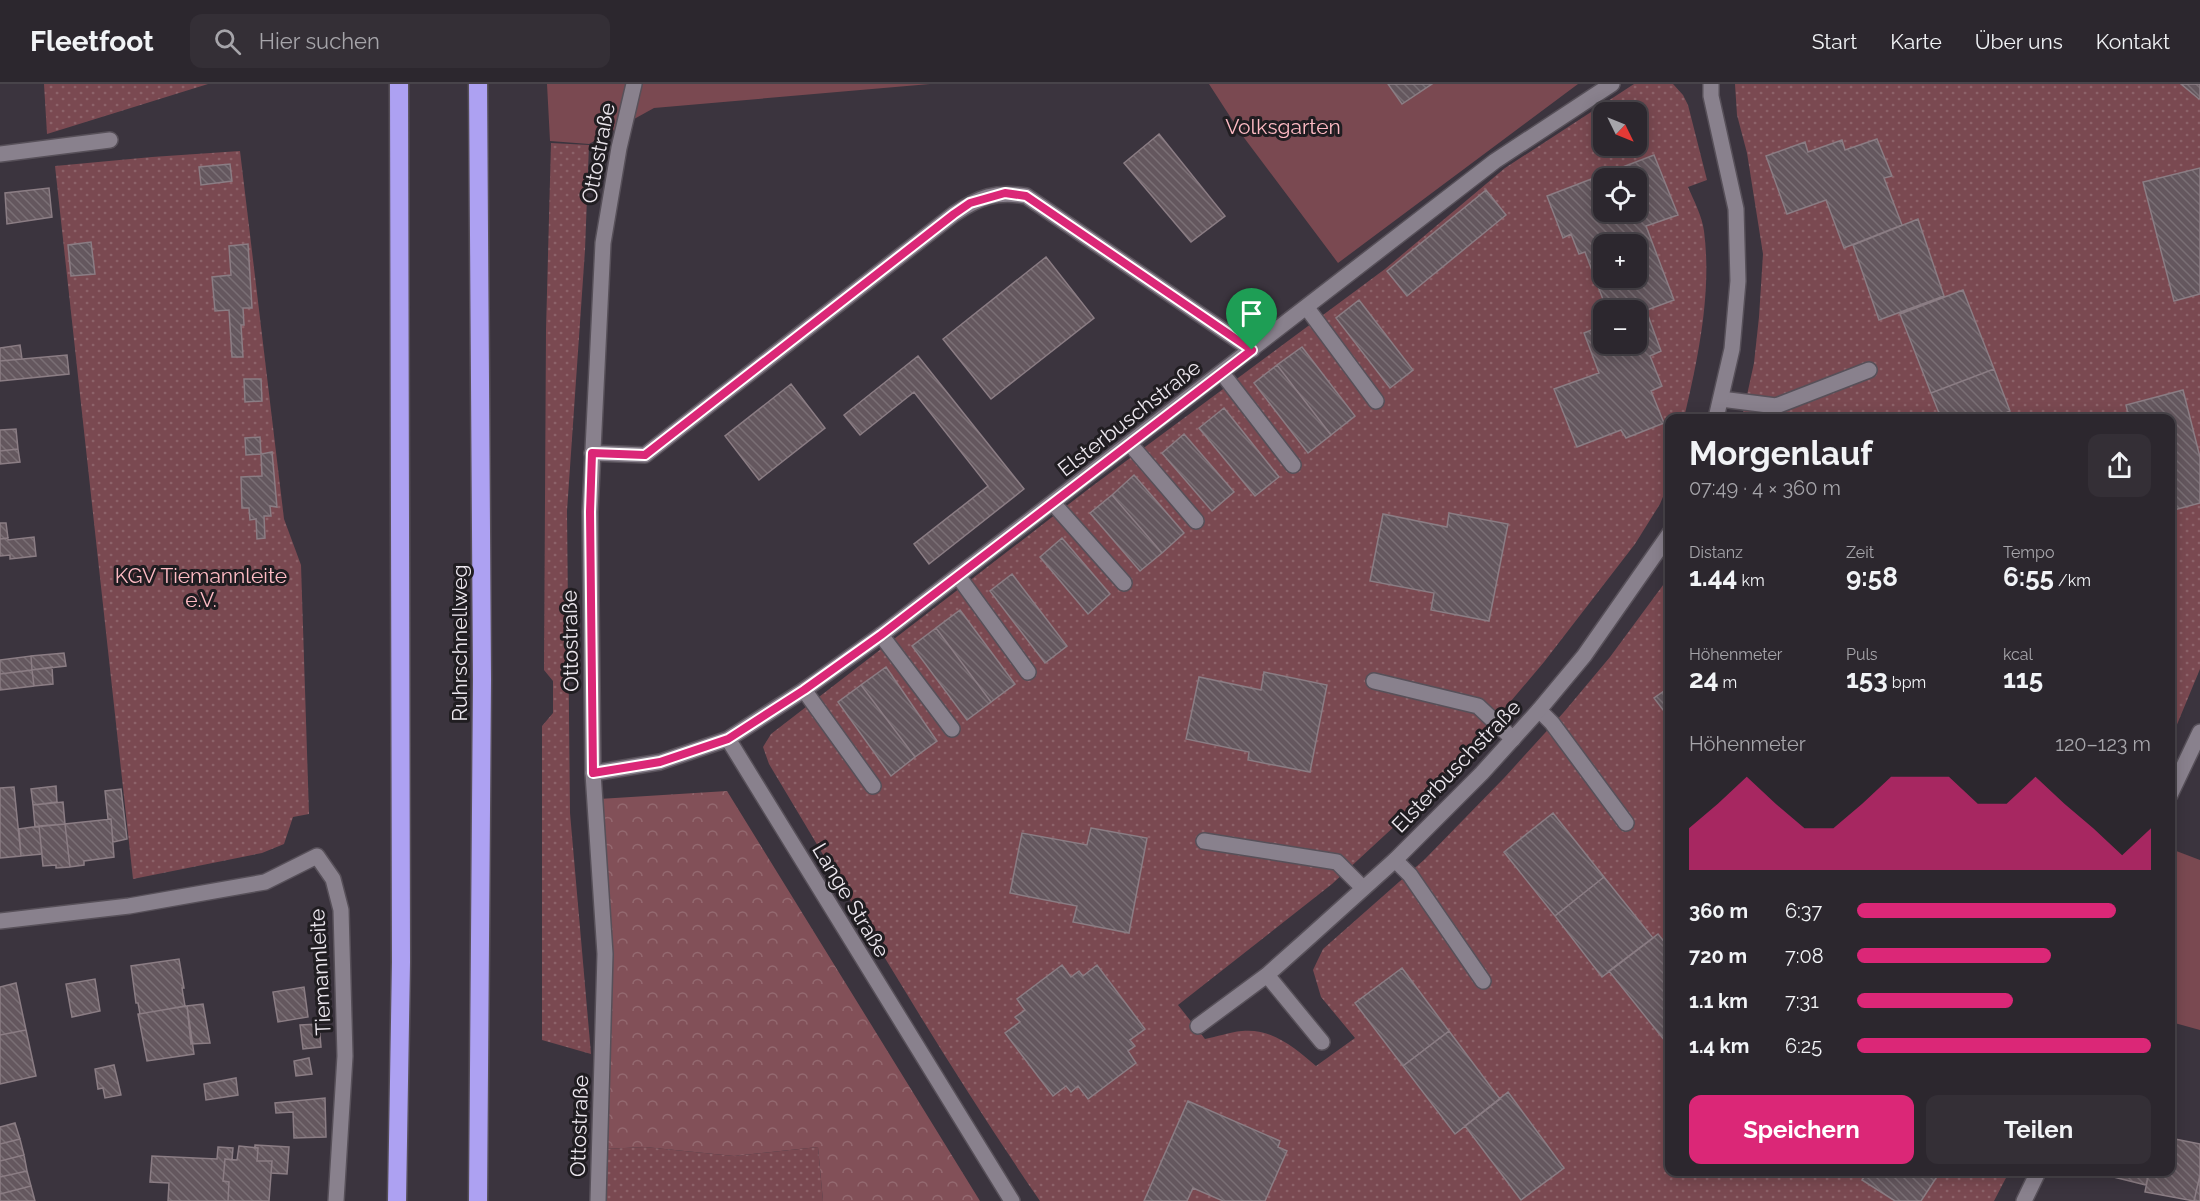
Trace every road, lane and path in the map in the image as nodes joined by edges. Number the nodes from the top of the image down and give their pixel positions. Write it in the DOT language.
graph roads {
  1 [pos="399,84"];
  2 [pos="478,84"];
  3 [pos="634,84"];
  4 [pos="1612,84"];
  5 [pos="1711,84"];
  6 [pos="110,141"];
  7 [pos="0,154"];
  8 [pos="1307,308"];
  9 [pos="1252,350"];
  10 [pos="1869,370"];
  11 [pos="1222,373"];
  12 [pos="1721,399"];
  13 [pos="1376,401"];
  14 [pos="1717,414"];
  15 [pos="1130,444"];
  16 [pos="592,453"];
  17 [pos="1293,465"];
  18 [pos="1053,503"];
  19 [pos="1196,521"];
  20 [pos="1665,540"];
  21 [pos="958,576"];
  22 [pos="1124,583"];
  23 [pos="881,635"];
  24 [pos="1028,672"];
  25 [pos="1374,681"];
  26 [pos="804,690"];
  27 [pos="1539,710"];
  28 [pos="952,729"];
  29 [pos="2200,732"];
  30 [pos="728,739"];
  31 [pos="1514,739"];
  32 [pos="593,773"];
  33 [pos="2175,784"];
  34 [pos="873,786"];
  35 [pos="1626,823"];
  36 [pos="1204,841"];
  37 [pos="1395,860"];
  38 [pos="1363,888"];
  39 [pos="0,921"];
  40 [pos="1266,975"];
  41 [pos="1483,981"];
  42 [pos="1198,1026"];
  43 [pos="1322,1042"];
  44 [pos="2036,1176"];
  45 [pos="336,1201"];
  46 [pos="398,1201"];
  47 [pos="478,1201"];
  48 [pos="598,1201"];
  49 [pos="1012,1201"];
  50 [pos="2024,1201"];
  1 -- 46 [label="highway"];
  2 -- 47 [label="highway, Ruhrschnellweg"];
  3 -- 16 [label="street, Ottostraße"];
  4 -- 8 [label="street, Elsterbuschstraße"];
  5 -- 12 [label="street"];
  6 -- 7 [label="street"];
  8 -- 9 [label="street, Elsterbuschstraße"];
  8 -- 13 [label="street"];
  9 -- 11 [label="street, Elsterbuschstraße"];
  9 -- 16 [label="street"];
  10 -- 12 [label="street"];
  11 -- 15 [label="street, Elsterbuschstraße"];
  11 -- 17 [label="street"];
  12 -- 14 [label="street"];
  15 -- 18 [label="street, Elsterbuschstraße"];
  15 -- 19 [label="street"];
  16 -- 32 [label="street, Ottostraße"];
  18 -- 21 [label="street, Elsterbuschstraße"];
  18 -- 22 [label="street"];
  20 -- 27 [label="street, Elsterbuschstraße"];
  21 -- 23 [label="street, Elsterbuschstraße"];
  21 -- 24 [label="street"];
  23 -- 26 [label="street, Elsterbuschstraße"];
  23 -- 28 [label="street"];
  25 -- 31 [label="street"];
  26 -- 30 [label="street, Elsterbuschstraße"];
  26 -- 34 [label="street"];
  27 -- 31 [label="street, Elsterbuschstraße"];
  27 -- 35 [label="street"];
  29 -- 33 [label="street"];
  30 -- 32 [label="street"];
  30 -- 49 [label="street, Lange Straße"];
  31 -- 37 [label="street, Elsterbuschstraße"];
  32 -- 48 [label="street, Ottostraße"];
  36 -- 38 [label="street"];
  37 -- 38 [label="street, Elsterbuschstraße"];
  37 -- 41 [label="street"];
  38 -- 40 [label="street, Elsterbuschstraße"];
  39 -- 45 [label="street, Tiemannleite"];
  40 -- 42 [label="street, Elsterbuschstraße"];
  40 -- 43 [label="street"];
  44 -- 50 [label="street"];
}
